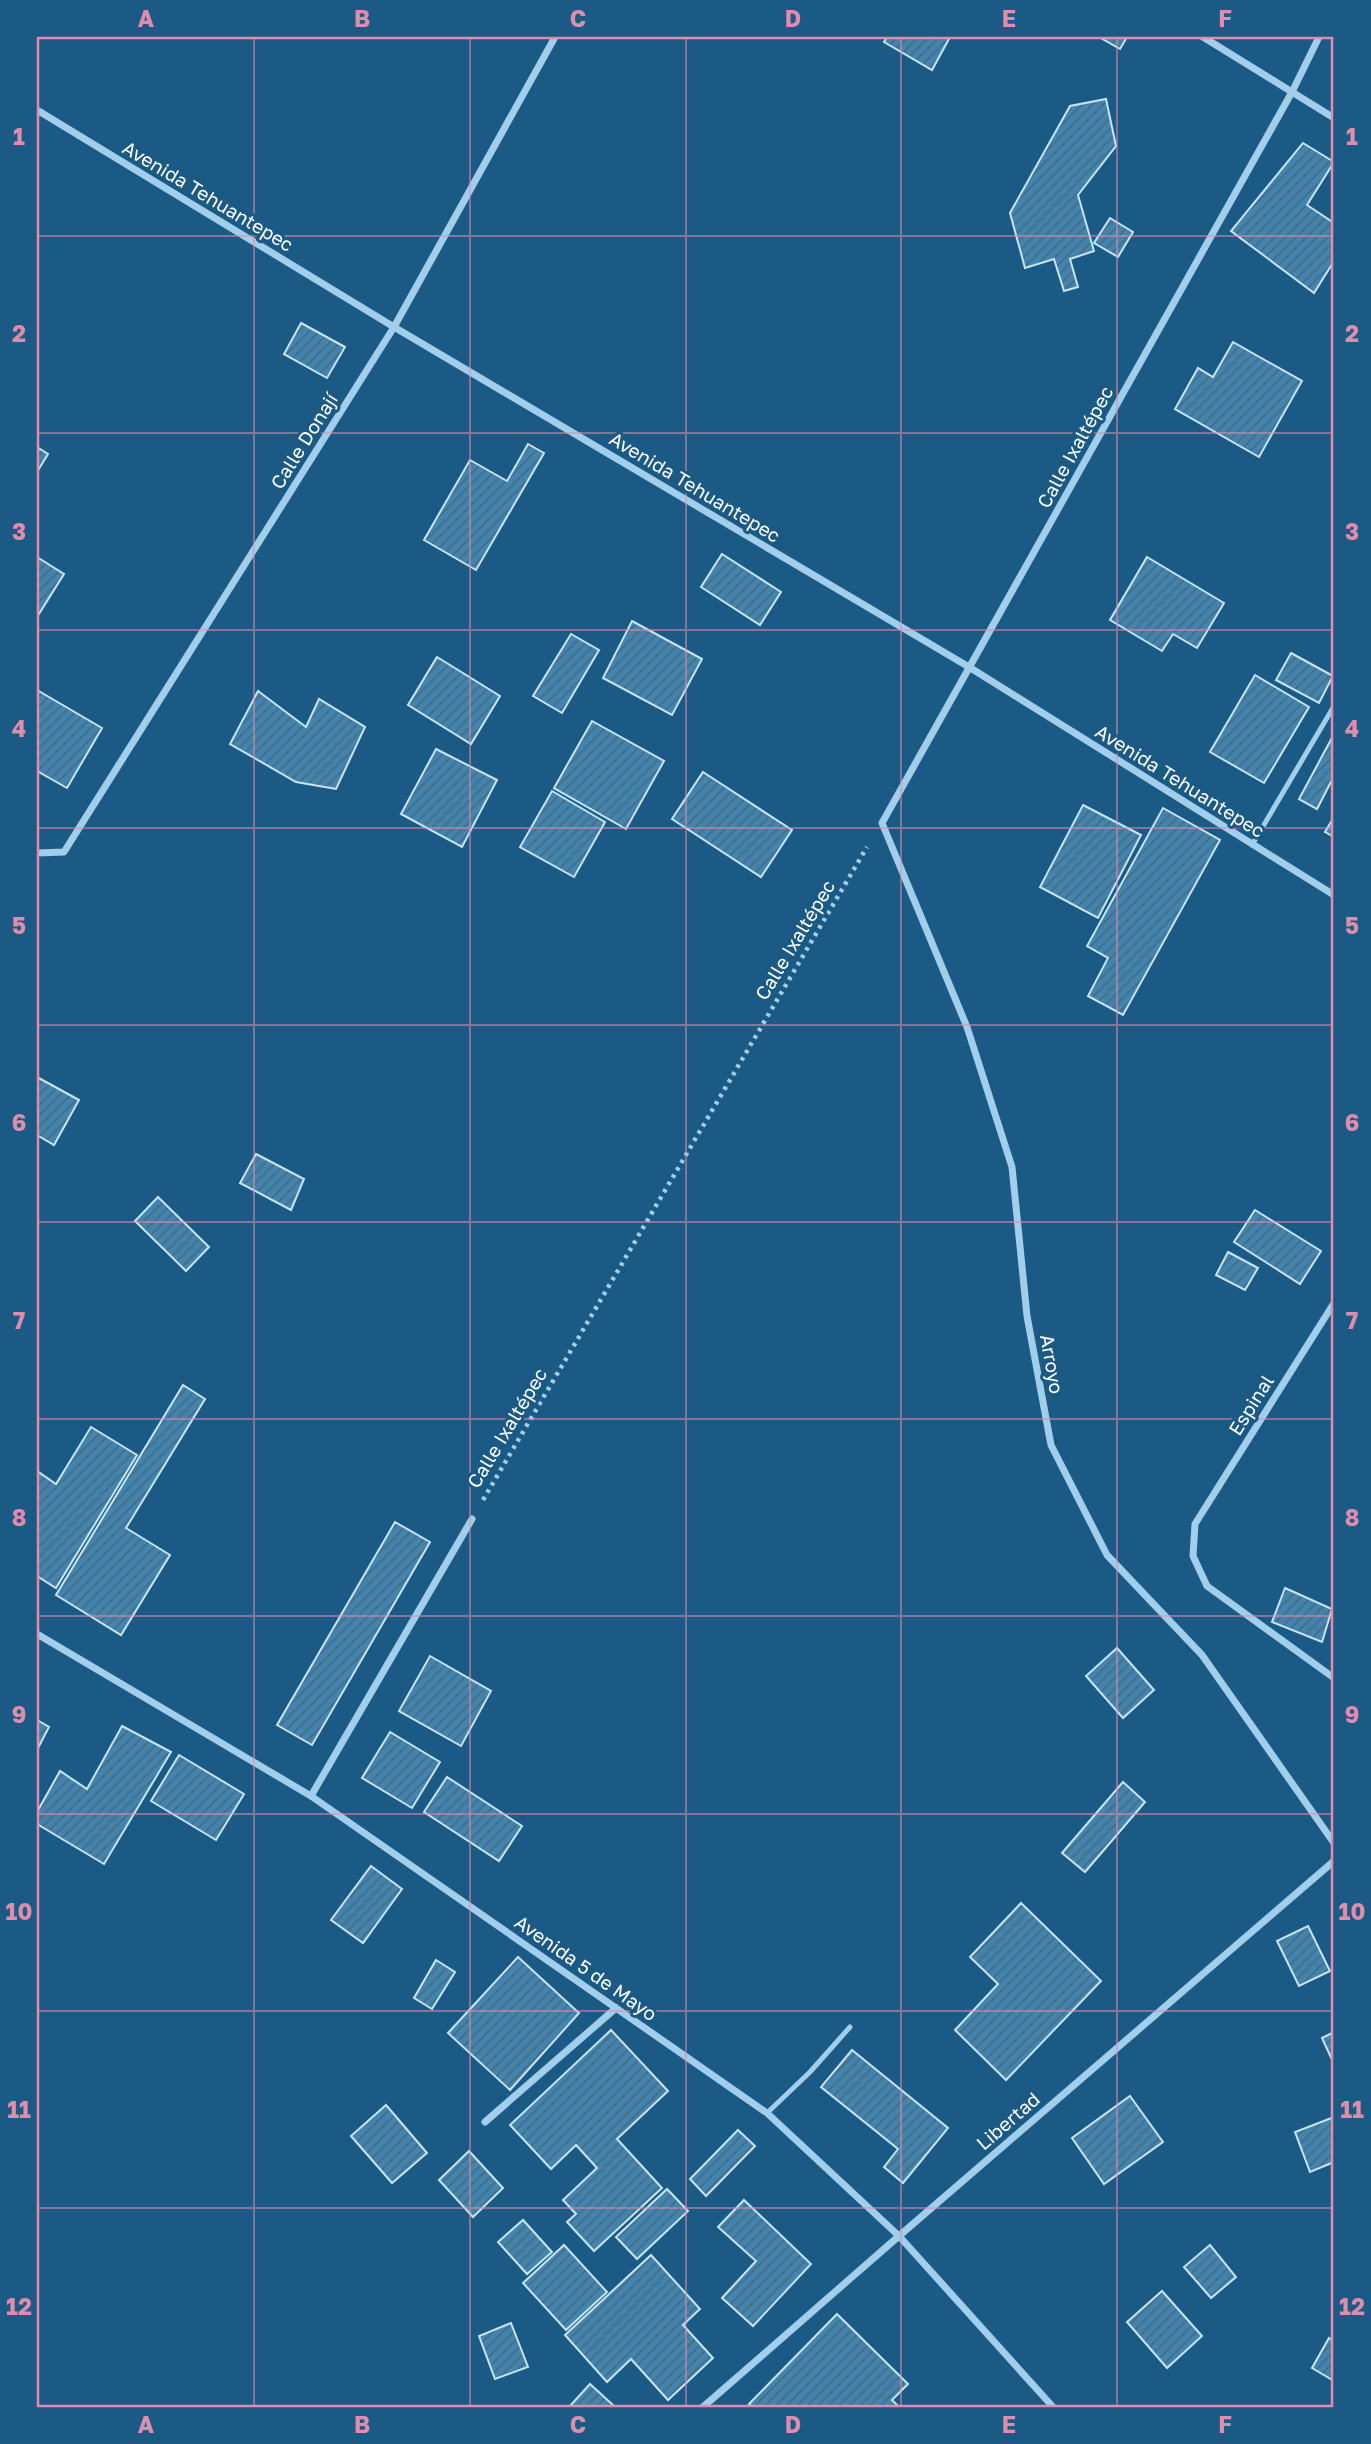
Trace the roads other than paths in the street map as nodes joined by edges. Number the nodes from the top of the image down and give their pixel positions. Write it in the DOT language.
graph roads {
  1 [pos="555,37"];
  2 [pos="1203,37"];
  3 [pos="1319,37"];
  4 [pos="1292,92"];
  5 [pos="37,110"];
  6 [pos="1334,118"];
  7 [pos="394,327"];
  8 [pos="970,667"];
  9 [pos="1334,706"];
  10 [pos="882,823"];
  11 [pos="1252,845"];
  12 [pos="37,853"];
  13 [pos="1334,895"];
  14 [pos="1334,1303"];
  15 [pos="472,1519"];
  16 [pos="37,1634"];
  17 [pos="1334,1678"];
  18 [pos="311,1796"];
  19 [pos="1334,1843"];
  20 [pos="1334,1861"];
  21 [pos="616,2008"];
  22 [pos="850,2026"];
  23 [pos="767,2113"];
  24 [pos="485,2122"];
  25 [pos="899,2236"];
  26 [pos="703,2407"];
  27 [pos="1053,2407"];
  1 -- 7 [label="street, Calle Donají"];
  2 -- 4 [label="street"];
  3 -- 4 [label="street, Calle Ixaltépec"];
  4 -- 6 [label="street"];
  4 -- 8 [label="street, Calle Ixaltépec"];
  5 -- 7 [label="street, Avenida Tehuantepec"];
  7 -- 8 [label="street, Avenida Tehuantepec"];
  7 -- 12 [label="street, Calle Donají"];
  8 -- 10 [label="street, Calle Ixaltépec"];
  8 -- 11 [label="street, Avenida Tehuantepec"];
  9 -- 11 [label="lane"];
  10 -- 19 [label="street, Arroyo"];
  11 -- 13 [label="street, Avenida Tehuantepec"];
  14 -- 17 [label="street, Espinal"];
  15 -- 18 [label="street, Calle Ixaltépec"];
  16 -- 18 [label="street, Avenida 5 de Mayo"];
  18 -- 21 [label="street, Avenida 5 de Mayo"];
  20 -- 25 [label="street, Libertad"];
  21 -- 23 [label="street, Avenida 5 de Mayo"];
  21 -- 24 [label="street"];
  22 -- 23 [label="lane"];
  23 -- 25 [label="street, Avenida 5 de Mayo"];
  25 -- 26 [label="street, Libertad"];
  25 -- 27 [label="street, Avenida 5 de Mayo"];
}
